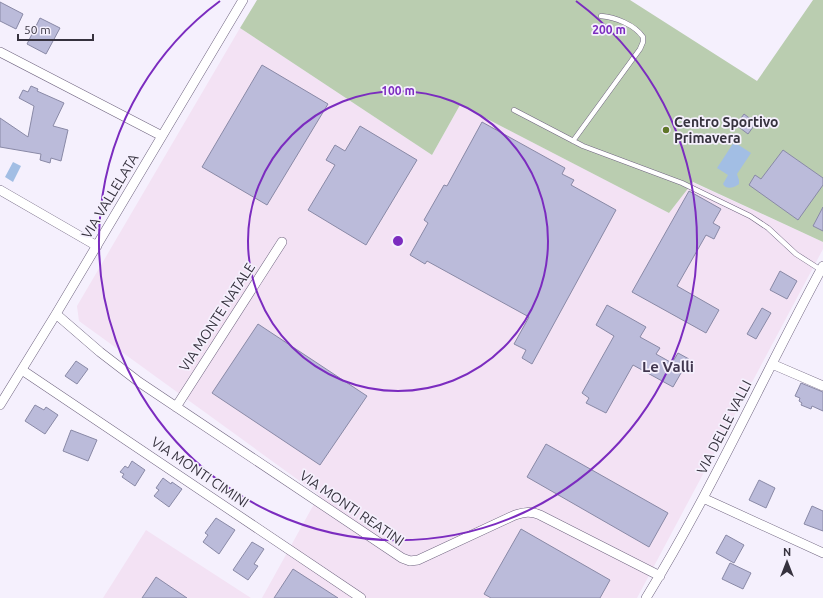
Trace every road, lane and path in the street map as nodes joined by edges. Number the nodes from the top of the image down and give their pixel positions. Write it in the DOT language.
graph roads {
  1 [pos="243,0"];
  2 [pos="601,16"];
  3 [pos="0,52"];
  4 [pos="514,110"];
  5 [pos="162,136"];
  6 [pos="573,142"];
  7 [pos="0,190"];
  8 [pos="282,242"];
  9 [pos="97,246"];
  10 [pos="822,268"];
  11 [pos="56,314"];
  12 [pos="772,364"];
  13 [pos="22,370"];
  14 [pos="823,386"];
  15 [pos="0,405"];
  16 [pos="176,407"];
  17 [pos="703,498"];
  18 [pos="823,554"];
  19 [pos="660,576"];
  20 [pos="361,598"];
  21 [pos="646,598"];
  1 -- 5 [label="street, VIA VALLELATA"];
  2 -- 6 [label="lane"];
  3 -- 5 [label="street"];
  4 -- 6 [label="lane"];
  5 -- 9 [label="street, VIA VALLELATA"];
  6 -- 10 [label="lane"];
  7 -- 9 [label="street"];
  8 -- 16 [label="street, VIA MONTE NATALE"];
  9 -- 11 [label="street, VIA VALLELATA"];
  10 -- 12 [label="street, VIA DELLE VALLI"];
  11 -- 13 [label="street, VIA VALLELATA"];
  11 -- 16 [label="street, VIA MONTI REATINI"];
  12 -- 14 [label="street"];
  12 -- 17 [label="street, VIA DELLE VALLI"];
  13 -- 15 [label="street, VIA VALLELATA"];
  13 -- 20 [label="street, VIA MONTI CIMINI"];
  16 -- 19 [label="street, VIA MONTI REATINI"];
  17 -- 18 [label="street"];
  17 -- 19 [label="street, VIA DELLE VALLI"];
  19 -- 21 [label="street, VIA DELLE VALLI"];
}
